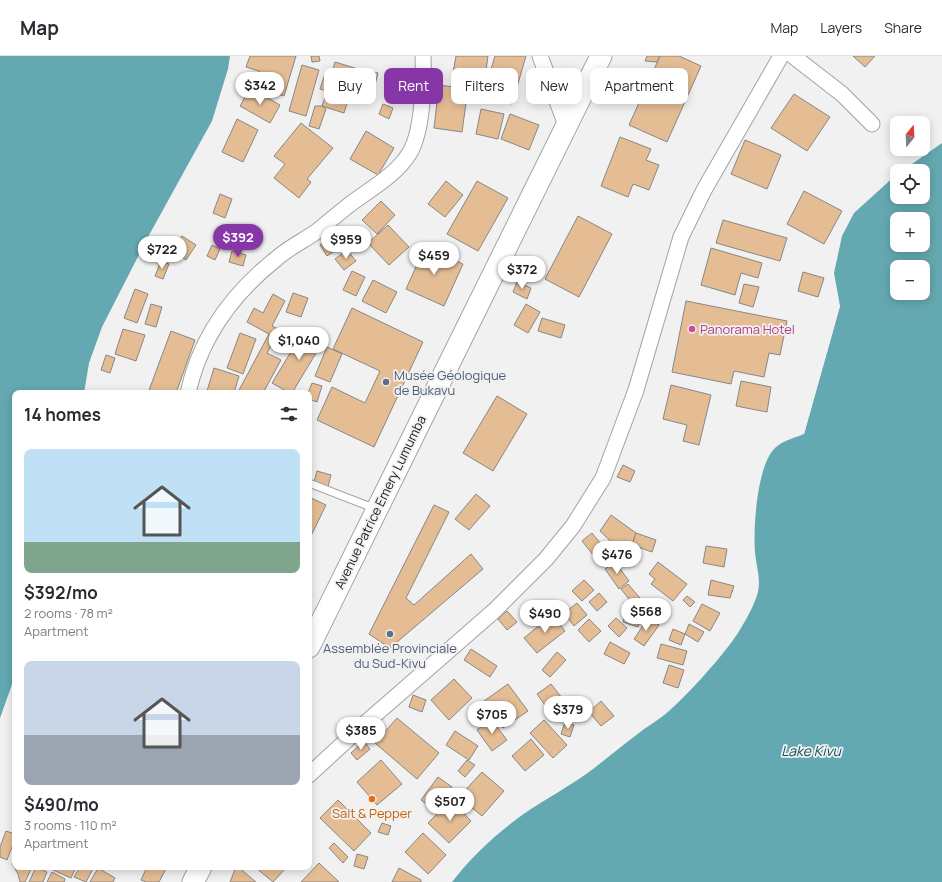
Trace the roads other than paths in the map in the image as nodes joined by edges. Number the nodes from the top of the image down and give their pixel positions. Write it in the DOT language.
graph roads {
  1 [pos="423,56"];
  2 [pos="540,56"];
  3 [pos="601,56"];
  4 [pos="781,56"];
  5 [pos="793,56"];
  6 [pos="872,124"];
  7 [pos="566,125"];
  8 [pos="189,390"];
  9 [pos="312,484"];
  10 [pos="376,509"];
  11 [pos="312,642"];
  12 [pos="312,771"];
  13 [pos="200,870"];
  14 [pos="194,882"];
  1 -- 8 [label="street"];
  2 -- 7 [label="street"];
  3 -- 7 [label="street, Avenue Patrice Emery Lumumba"];
  4 -- 12 [label="street"];
  5 -- 6 [label="street"];
  7 -- 10 [label="street, Avenue Patrice Emery Lumumba"];
  9 -- 10 [label="lane"];
  10 -- 11 [label="street, Avenue Patrice Emery Lumumba"];
  13 -- 14 [label="street"];
}
